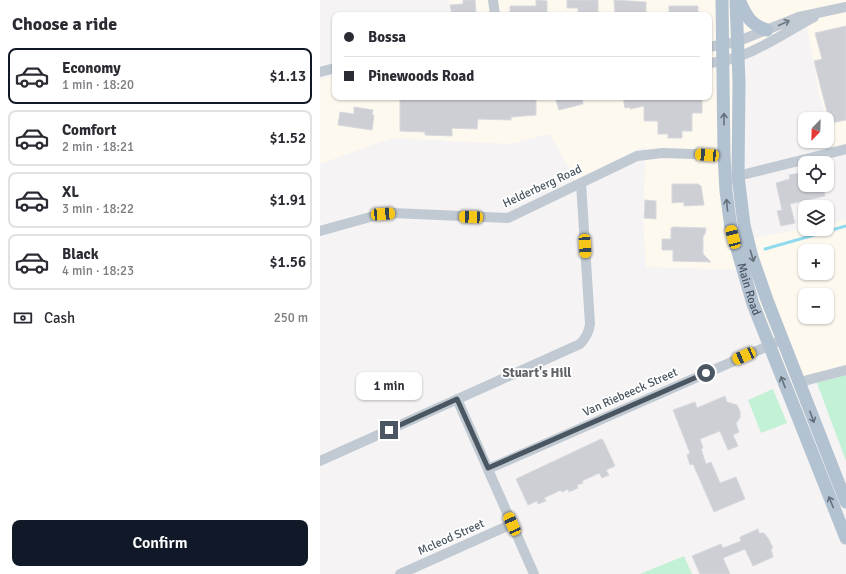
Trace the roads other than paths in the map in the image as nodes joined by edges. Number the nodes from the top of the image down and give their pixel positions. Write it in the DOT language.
graph roads {
  1 [pos="493,0"];
  2 [pos="722,0"];
  3 [pos="736,0"];
  4 [pos="739,0"];
  5 [pos="846,7"];
  6 [pos="495,12"];
  7 [pos="823,12"];
  8 [pos="767,30"];
  9 [pos="736,42"];
  10 [pos="716,46"];
  11 [pos="737,57"];
  12 [pos="723,61"];
  13 [pos="712,63"];
  14 [pos="332,69"];
  15 [pos="320,72"];
  16 [pos="846,149"];
  17 [pos="724,155"];
  18 [pos="738,176"];
  19 [pos="581,183"];
  20 [pos="320,231"];
  21 [pos="782,339"];
  22 [pos="769,345"];
  23 [pos="846,370"];
  24 [pos="800,382"];
  25 [pos="457,399"];
  26 [pos="320,460"];
  27 [pos="488,468"];
  28 [pos="846,502"];
  29 [pos="512,524"];
  30 [pos="846,538"];
  31 [pos="400,574"];
  32 [pos="534,574"];
  1 -- 6 [label="street"];
  2 -- 10 [label="main road, Main Road"];
  3 -- 9 [label="main road, Main Road"];
  4 -- 8 [label="main road"];
  5 -- 7 [label="street"];
  8 -- 7 [label="street, one-way"];
  7 -- 11 [label="street"];
  8 -- 9 [label="street"];
  9 -- 10 [label="street"];
  9 -- 11 [label="main road, Main Road"];
  10 -- 12 [label="main road, Main Road"];
  11 -- 12 [label="street"];
  11 -- 18 [label="main road, Main Road"];
  12 -- 13 [label="street"];
  17 -- 12 [label="main road, Main Road, one-way"];
  14 -- 15 [label="street"];
  16 -- 18 [label="street"];
  17 -- 19 [label="street, Helderberg Road"];
  22 -- 17 [label="main road, Main Road, one-way"];
  18 -- 21 [label="main road, Main Road, one-way"];
  19 -- 20 [label="street, Helderberg Road"];
  19 -- 25 [label="street"];
  21 -- 22 [label="street, Van Riebeeck Street"];
  21 -- 24 [label="main road, Main Road"];
  22 -- 27 [label="street, Van Riebeeck Street"];
  30 -- 22 [label="main road, Main Road, one-way"];
  23 -- 24 [label="street"];
  24 -- 28 [label="main road, Main Road, one-way"];
  25 -- 26 [label="street"];
  25 -- 27 [label="street"];
  27 -- 29 [label="street"];
  29 -- 31 [label="street, Mcleod Street"];
  29 -- 32 [label="street"];
}
